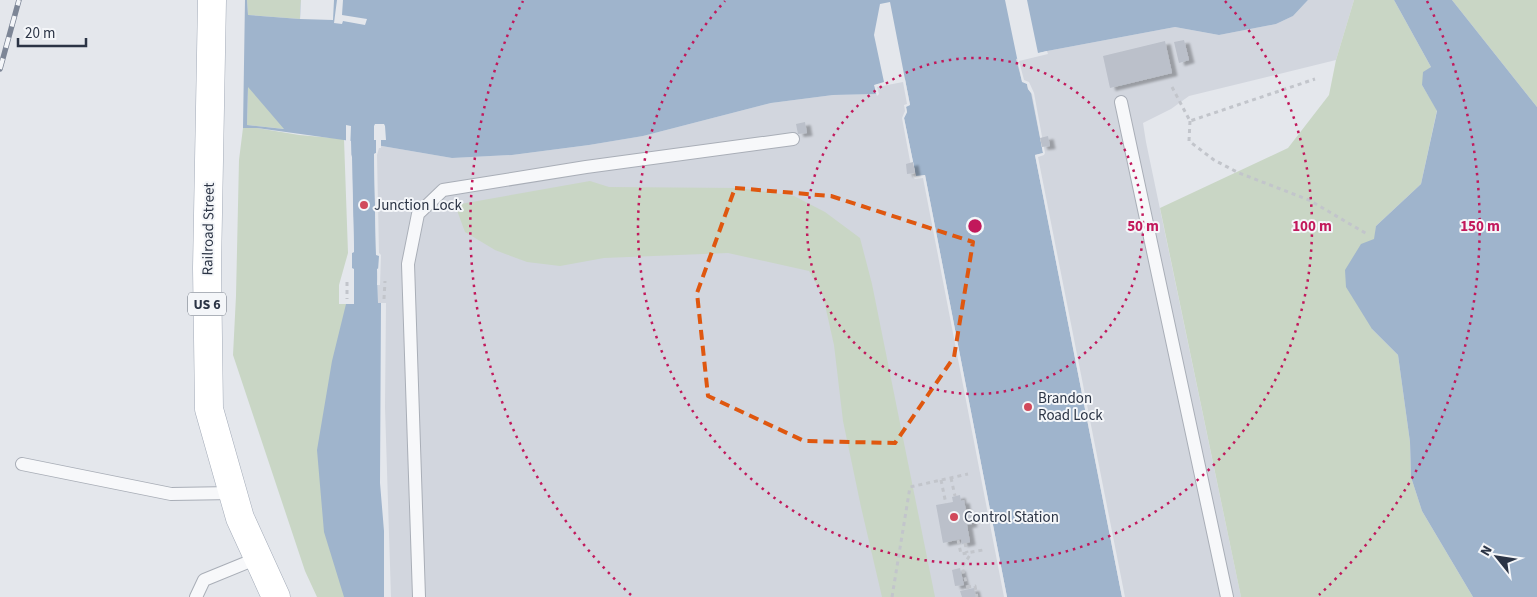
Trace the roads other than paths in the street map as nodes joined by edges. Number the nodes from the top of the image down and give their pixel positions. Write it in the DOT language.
graph roads {
  1 [pos="212,0"];
  2 [pos="1121,102"];
  3 [pos="793,139"];
  4 [pos="22,464"];
  5 [pos="233,494"];
  6 [pos="258,558"];
  7 [pos="196,597"];
  8 [pos="276,597"];
  9 [pos="419,597"];
  10 [pos="1227,597"];
  1 -- 5 [label="main road, Railroad Street / US 6"];
  2 -- 10 [label="lane"];
  3 -- 9 [label="lane"];
  4 -- 5 [label="lane"];
  5 -- 6 [label="main road, Railroad Street / US 6"];
  6 -- 7 [label="lane"];
  6 -- 8 [label="main road, Railroad Street / US 6"];
}
